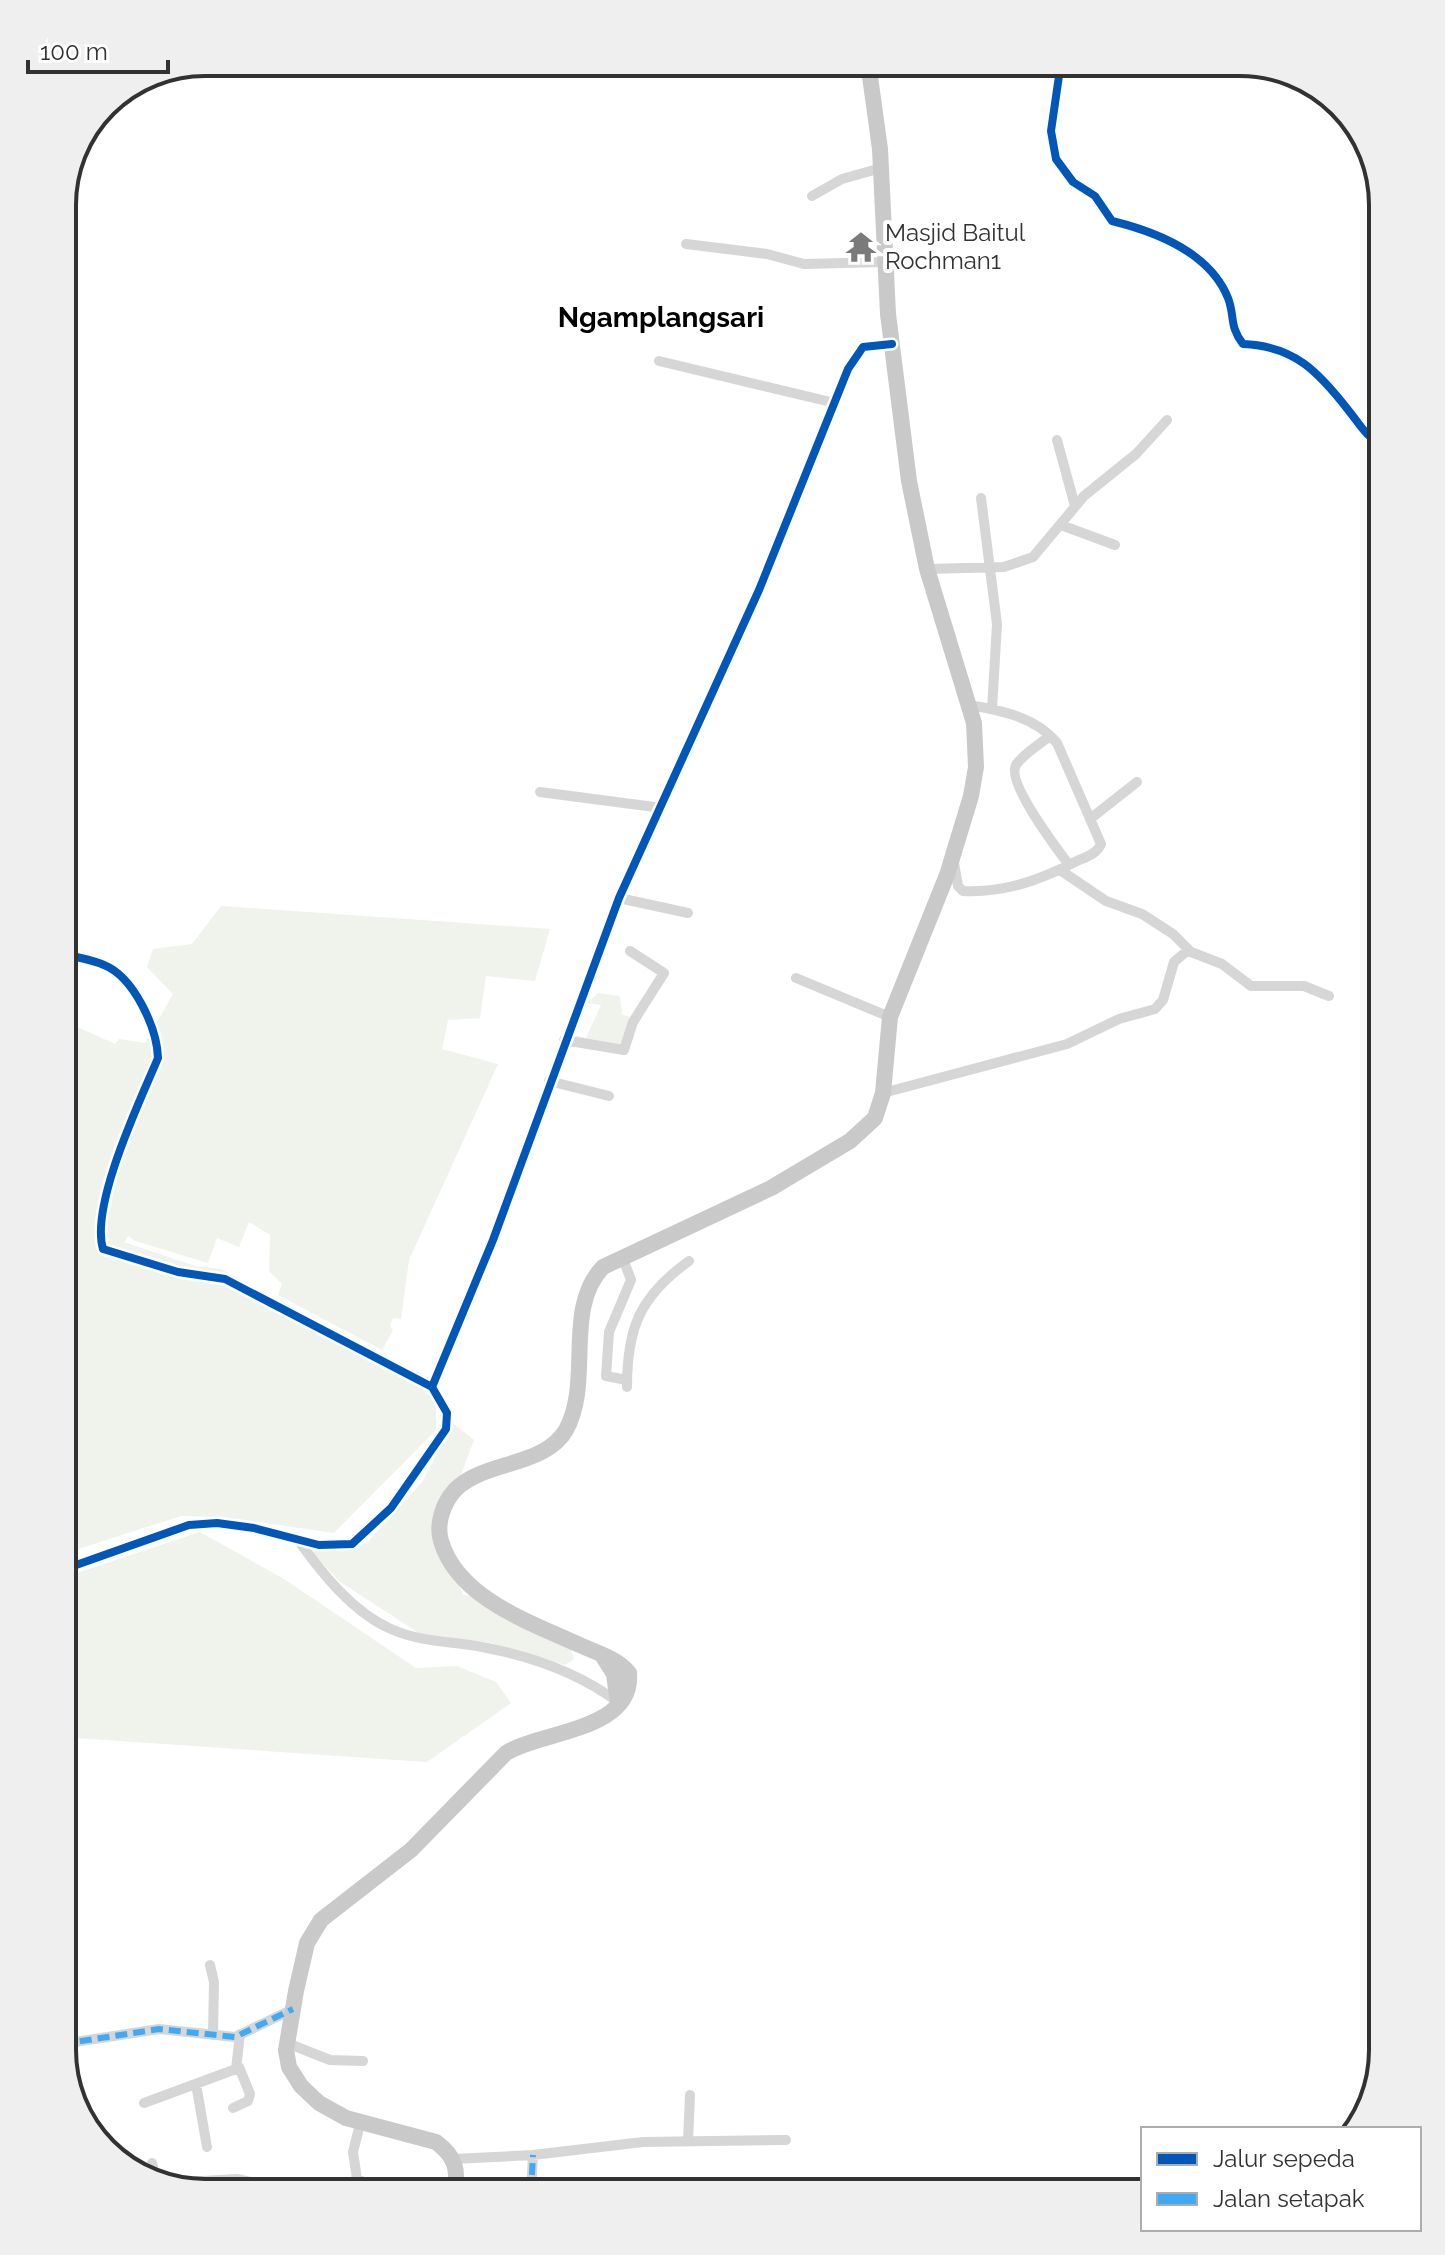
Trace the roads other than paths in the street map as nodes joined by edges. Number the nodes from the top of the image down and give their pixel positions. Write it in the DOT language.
graph roads {
  1 [pos="870,76"];
  2 [pos="1059,76"];
  3 [pos="881,168"];
  4 [pos="812,196"];
  5 [pos="686,244"];
  6 [pos="884,262"];
  7 [pos="892,344"];
  8 [pos="659,361"];
  9 [pos="835,403"];
  10 [pos="1167,420"];
  11 [pos="1369,438"];
  12 [pos="1057,440"];
  13 [pos="981,498"];
  14 [pos="1075,506"];
  15 [pos="1061,525"];
  16 [pos="1115,545"];
  17 [pos="990,568"];
  18 [pos="927,569"];
  19 [pos="969,705"];
  20 [pos="992,709"];
  21 [pos="1050,736"];
  22 [pos="1137,782"];
  23 [pos="540,792"];
  24 [pos="662,808"];
  25 [pos="1090,819"];
  26 [pos="953,857"];
  27 [pos="1065,868"];
  28 [pos="619,898"];
  29 [pos="688,913"];
  30 [pos="1188,950"];
  31 [pos="630,951"];
  32 [pos="76,957"];
  33 [pos="796,978"];
  34 [pos="1329,996"];
  35 [pos="890,1017"];
  36 [pos="564,1040"];
  37 [pos="549,1081"];
  38 [pos="883,1093"];
  39 [pos="609,1096"];
  40 [pos="622,1256"];
  41 [pos="689,1261"];
  42 [pos="432,1387"];
  43 [pos="298,1540"];
  44 [pos="76,1565"];
  45 [pos="618,1702"];
  46 [pos="210,1965"];
  47 [pos="293,2009"];
  48 [pos="240,2034"];
  49 [pos="213,2035"];
  50 [pos="76,2042"];
  51 [pos="287,2043"];
  52 [pos="363,2061"];
  53 [pos="239,2067"];
  54 [pos="196,2084"];
  55 [pos="690,2095"];
  56 [pos="144,2103"];
  57 [pos="233,2108"];
  58 [pos="360,2124"];
  59 [pos="786,2140"];
  60 [pos="688,2141"];
  61 [pos="207,2147"];
  62 [pos="533,2155"];
  63 [pos="453,2159"];
  64 [pos="152,2163"];
  65 [pos="153,2168"];
  66 [pos="357,2179"];
  67 [pos="457,2179"];
  68 [pos="532,2179"];
  1 -- 3 [label="main road"];
  2 -- 11 [label="street"];
  3 -- 4 [label="street"];
  3 -- 6 [label="main road"];
  5 -- 6 [label="street"];
  6 -- 7 [label="main road"];
  7 -- 9 [label="street"];
  7 -- 18 [label="main road"];
  8 -- 9 [label="street"];
  9 -- 24 [label="street"];
  10 -- 14 [label="street"];
  12 -- 14 [label="street"];
  13 -- 17 [label="street"];
  14 -- 15 [label="street"];
  15 -- 16 [label="street"];
  15 -- 17 [label="street"];
  17 -- 18 [label="street"];
  17 -- 20 [label="street"];
  18 -- 19 [label="main road"];
  19 -- 20 [label="street"];
  19 -- 26 [label="main road"];
  20 -- 21 [label="street"];
  21 -- 25 [label="street"];
  21 -- 27 [label="street"];
  22 -- 25 [label="street"];
  23 -- 24 [label="street"];
  24 -- 28 [label="street"];
  25 -- 27 [label="street"];
  26 -- 27 [label="street"];
  26 -- 35 [label="main road"];
  27 -- 30 [label="street"];
  28 -- 29 [label="street"];
  28 -- 36 [label="street"];
  30 -- 34 [label="street"];
  30 -- 38 [label="street"];
  31 -- 36 [label="street"];
  32 -- 42 [label="street"];
  33 -- 35 [label="street"];
  35 -- 38 [label="main road"];
  36 -- 37 [label="street"];
  37 -- 39 [label="street"];
  37 -- 42 [label="street"];
  38 -- 40 [label="main road"];
  40 -- 41 [label="street"];
  40 -- 45 [label="main road"];
  42 -- 43 [label="street"];
  43 -- 44 [label="street"];
  43 -- 45 [label="street"];
  45 -- 47 [label="main road"];
  46 -- 49 [label="street"];
  47 -- 48 [label="street"];
  47 -- 51 [label="main road"];
  48 -- 49 [label="street"];
  48 -- 53 [label="street"];
  49 -- 50 [label="street"];
  51 -- 52 [label="street"];
  51 -- 58 [label="main road"];
  53 -- 54 [label="street"];
  53 -- 57 [label="street"];
  54 -- 56 [label="street"];
  54 -- 61 [label="street"];
  55 -- 60 [label="street"];
  58 -- 63 [label="main road"];
  58 -- 66 [label="street"];
  59 -- 60 [label="street"];
  60 -- 62 [label="street"];
  62 -- 63 [label="street"];
  62 -- 68 [label="street"];
  63 -- 67 [label="main road"];
  64 -- 65 [label="street"];
}
